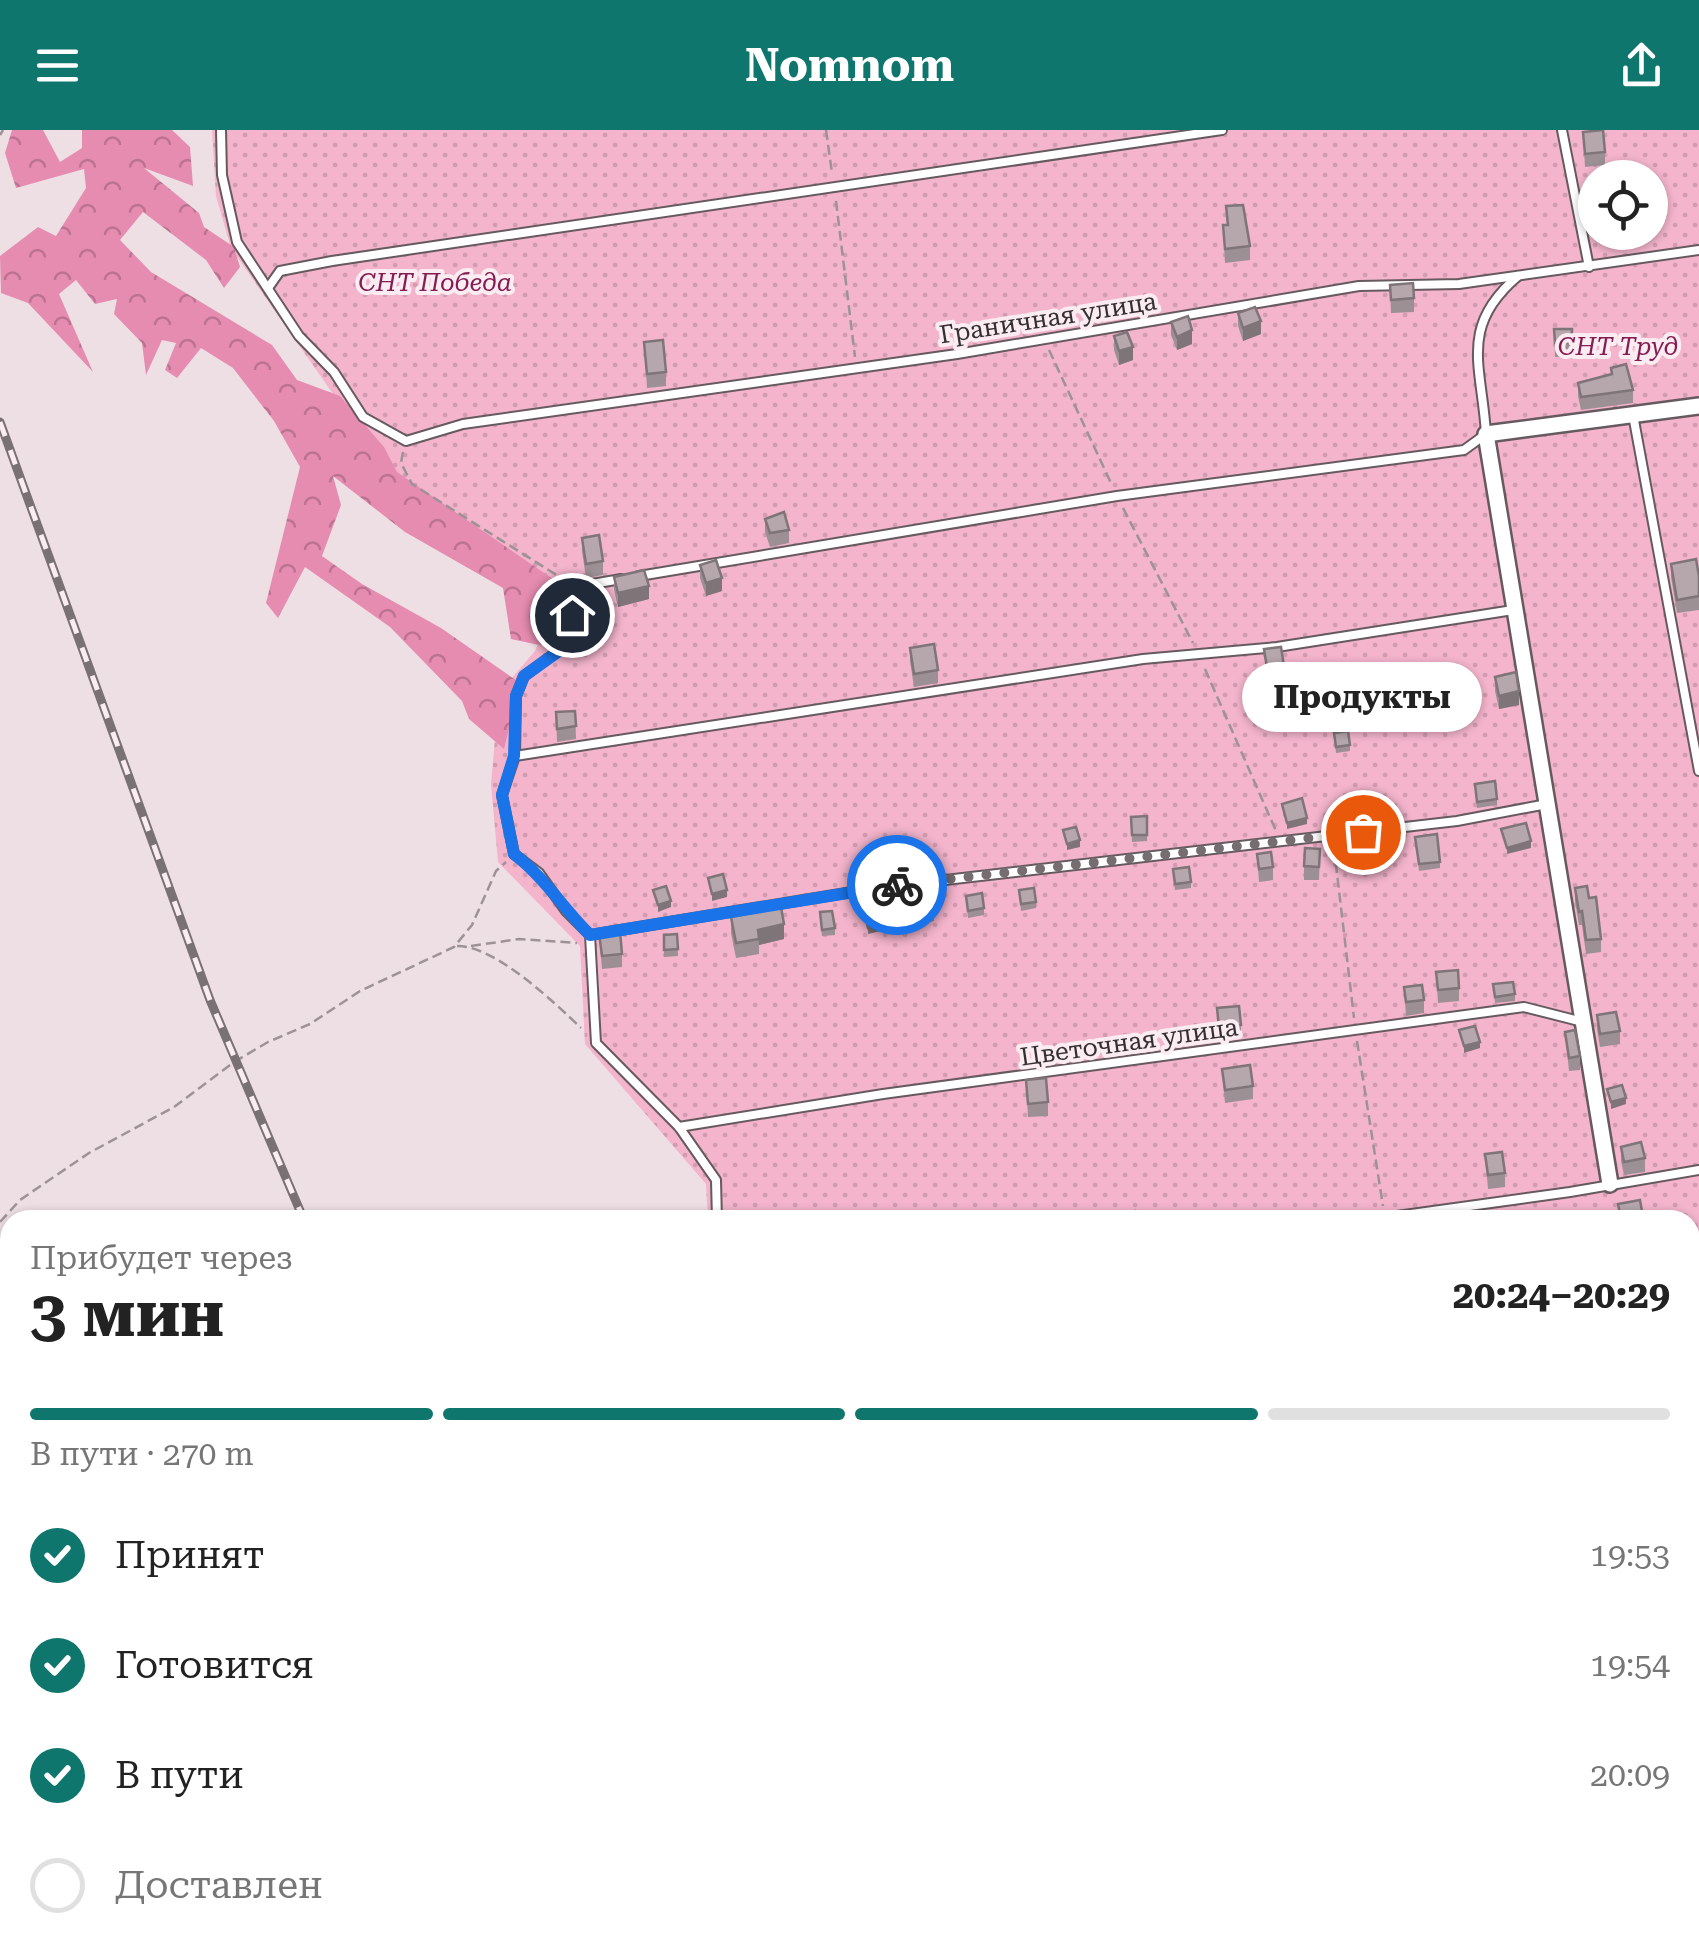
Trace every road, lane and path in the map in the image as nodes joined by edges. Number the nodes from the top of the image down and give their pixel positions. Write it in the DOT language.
graph roads {
  1 [pos="3,130"];
  2 [pos="221,130"];
  3 [pos="826,130"];
  4 [pos="1222,130"];
  5 [pos="1562,130"];
  6 [pos="0,135"];
  7 [pos="834,188"];
  8 [pos="1699,250"];
  9 [pos="1589,267"];
  10 [pos="1518,276"];
  11 [pos="268,288"];
  12 [pos="1044,340"];
  13 [pos="856,368"];
  14 [pos="1699,406"];
  15 [pos="1633,415"];
  16 [pos="1486,434"];
  17 [pos="406,441"];
  18 [pos="1117,496"];
  19 [pos="575,587"];
  20 [pos="1514,610"];
  21 [pos="514,756"];
  22 [pos="1699,770"];
  23 [pos="1547,804"];
  24 [pos="1332,835"];
  25 [pos="514,854"];
  26 [pos="590,935"];
  27 [pos="454,946"];
  28 [pos="471,946"];
  29 [pos="1583,1022"];
  30 [pos="1356,1031"];
  31 [pos="596,1043"];
  32 [pos="678,1127"];
  33 [pos="1699,1170"];
  34 [pos="1610,1184"];
  35 [pos="13,1210"];
  36 [pos="717,1210"];
  37 [pos="1383,1210"];
  38 [pos="1441,1210"];
  1 -- 6 [label="path"];
  2 -- 11 [label="lane"];
  3 -- 7 [label="path"];
  4 -- 7 [label="lane"];
  5 -- 9 [label="lane"];
  7 -- 11 [label="lane"];
  7 -- 13 [label="path"];
  8 -- 9 [label="lane, Граничная улица"];
  9 -- 10 [label="lane, Граничная улица"];
  10 -- 12 [label="lane, Граничная улица"];
  10 -- 16 [label="lane"];
  11 -- 17 [label="lane"];
  12 -- 13 [label="lane, Граничная улица"];
  12 -- 18 [label="path"];
  13 -- 17 [label="lane, Граничная улица"];
  14 -- 15 [label="street"];
  15 -- 16 [label="street"];
  15 -- 22 [label="lane"];
  16 -- 18 [label="lane"];
  16 -- 20 [label="street"];
  17 -- 19 [label="path"];
  18 -- 19 [label="lane"];
  19 -- 21 [label="lane"];
  20 -- 21 [label="lane"];
  20 -- 23 [label="street"];
  21 -- 25 [label="lane"];
  23 -- 24 [label="lane"];
  23 -- 29 [label="street"];
  24 -- 26 [label="lane"];
  24 -- 30 [label="path"];
  25 -- 26 [label="lane"];
  25 -- 27 [label="path"];
  26 -- 28 [label="path"];
  26 -- 31 [label="lane"];
  27 -- 28 [label="path"];
  27 -- 35 [label="path"];
  28 -- 31 [label="path"];
  29 -- 30 [label="lane, Цветочная улица"];
  29 -- 34 [label="street"];
  30 -- 32 [label="lane, Цветочная улица"];
  30 -- 37 [label="path"];
  31 -- 32 [label="lane"];
  32 -- 36 [label="lane"];
  33 -- 34 [label="lane"];
  34 -- 38 [label="lane"];
}
